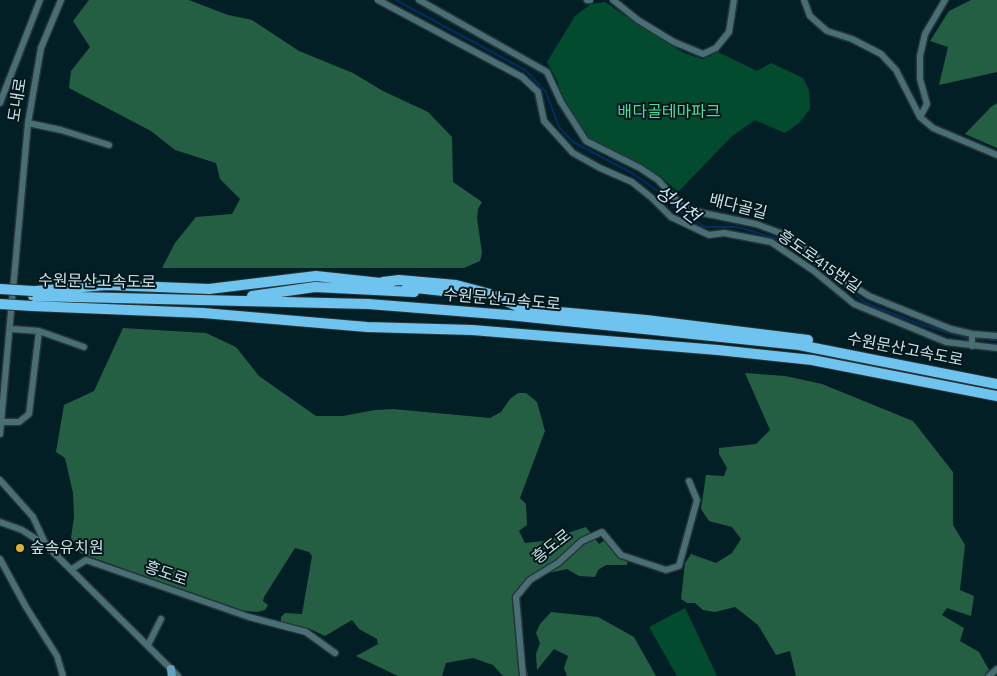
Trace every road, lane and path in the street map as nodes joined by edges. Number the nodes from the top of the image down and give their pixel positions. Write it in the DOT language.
graph roads {
  1 [pos="40,0"];
  2 [pos="61,0"];
  3 [pos="378,0"];
  4 [pos="419,0"];
  5 [pos="613,0"];
  6 [pos="734,0"];
  7 [pos="804,0"];
  8 [pos="945,0"];
  9 [pos="0,103"];
  10 [pos="920,117"];
  11 [pos="28,123"];
  12 [pos="109,145"];
  13 [pos="997,155"];
  14 [pos="383,282"];
  15 [pos="0,289"];
  16 [pos="0,294"];
  17 [pos="33,298"];
  18 [pos="214,300"];
  19 [pos="0,304"];
  20 [pos="10,329"];
  21 [pos="39,331"];
  22 [pos="709,332"];
  23 [pos="972,335"];
  24 [pos="997,336"];
  25 [pos="972,345"];
  26 [pos="84,347"];
  27 [pos="997,348"];
  28 [pos="997,384"];
  29 [pos="997,396"];
  30 [pos="2,422"];
  31 [pos="0,434"];
  32 [pos="0,480"];
  33 [pos="689,480"];
  34 [pos="0,522"];
  35 [pos="47,546"];
  36 [pos="0,559"];
  37 [pos="72,569"];
  38 [pos="161,619"];
  39 [pos="148,645"];
  40 [pos="335,653"];
  41 [pos="997,669"];
  42 [pos="171,672"];
  43 [pos="63,676"];
  44 [pos="178,676"];
  45 [pos="522,676"];
  46 [pos="989,676"];
  1 -- 9 [label="street, 도내로"];
  2 -- 11 [label="street, 도내로"];
  3 -- 25 [label="street, 흥도로415번길"];
  4 -- 23 [label="street, 배다골길"];
  5 -- 6 [label="street"];
  7 -- 10 [label="street"];
  8 -- 10 [label="street"];
  10 -- 13 [label="street"];
  11 -- 12 [label="street"];
  11 -- 20 [label="street, 도내로"];
  14 -- 17 [label="highway"];
  14 -- 18 [label="highway"];
  14 -- 22 [label="highway"];
  15 -- 17 [label="highway, bridge"];
  16 -- 17 [label="highway, 수원문산고속도로"];
  17 -- 18 [label="highway, 수원문산고속도로"];
  17 -- 19 [label="highway, 수원문산고속도로, bridge"];
  17 -- 29 [label="highway, 수원문산고속도로"];
  18 -- 22 [label="highway, 수원문산고속도로"];
  20 -- 21 [label="street"];
  20 -- 30 [label="street, 도내로"];
  21 -- 26 [label="street"];
  21 -- 30 [label="street"];
  22 -- 28 [label="highway, 수원문산고속도로"];
  23 -- 24 [label="street, 배다골길"];
  23 -- 25 [label="street"];
  25 -- 27 [label="street, 흥도로415번길"];
  30 -- 31 [label="street, 도내로"];
  32 -- 35 [label="street"];
  33 -- 45 [label="street, 흥도로"];
  34 -- 35 [label="street"];
  35 -- 37 [label="street"];
  36 -- 43 [label="street"];
  37 -- 39 [label="street"];
  37 -- 40 [label="street, 흥도로"];
  38 -- 39 [label="street"];
  39 -- 42 [label="street"];
  41 -- 46 [label="street"];
  42 -- 44 [label="street"];
}
